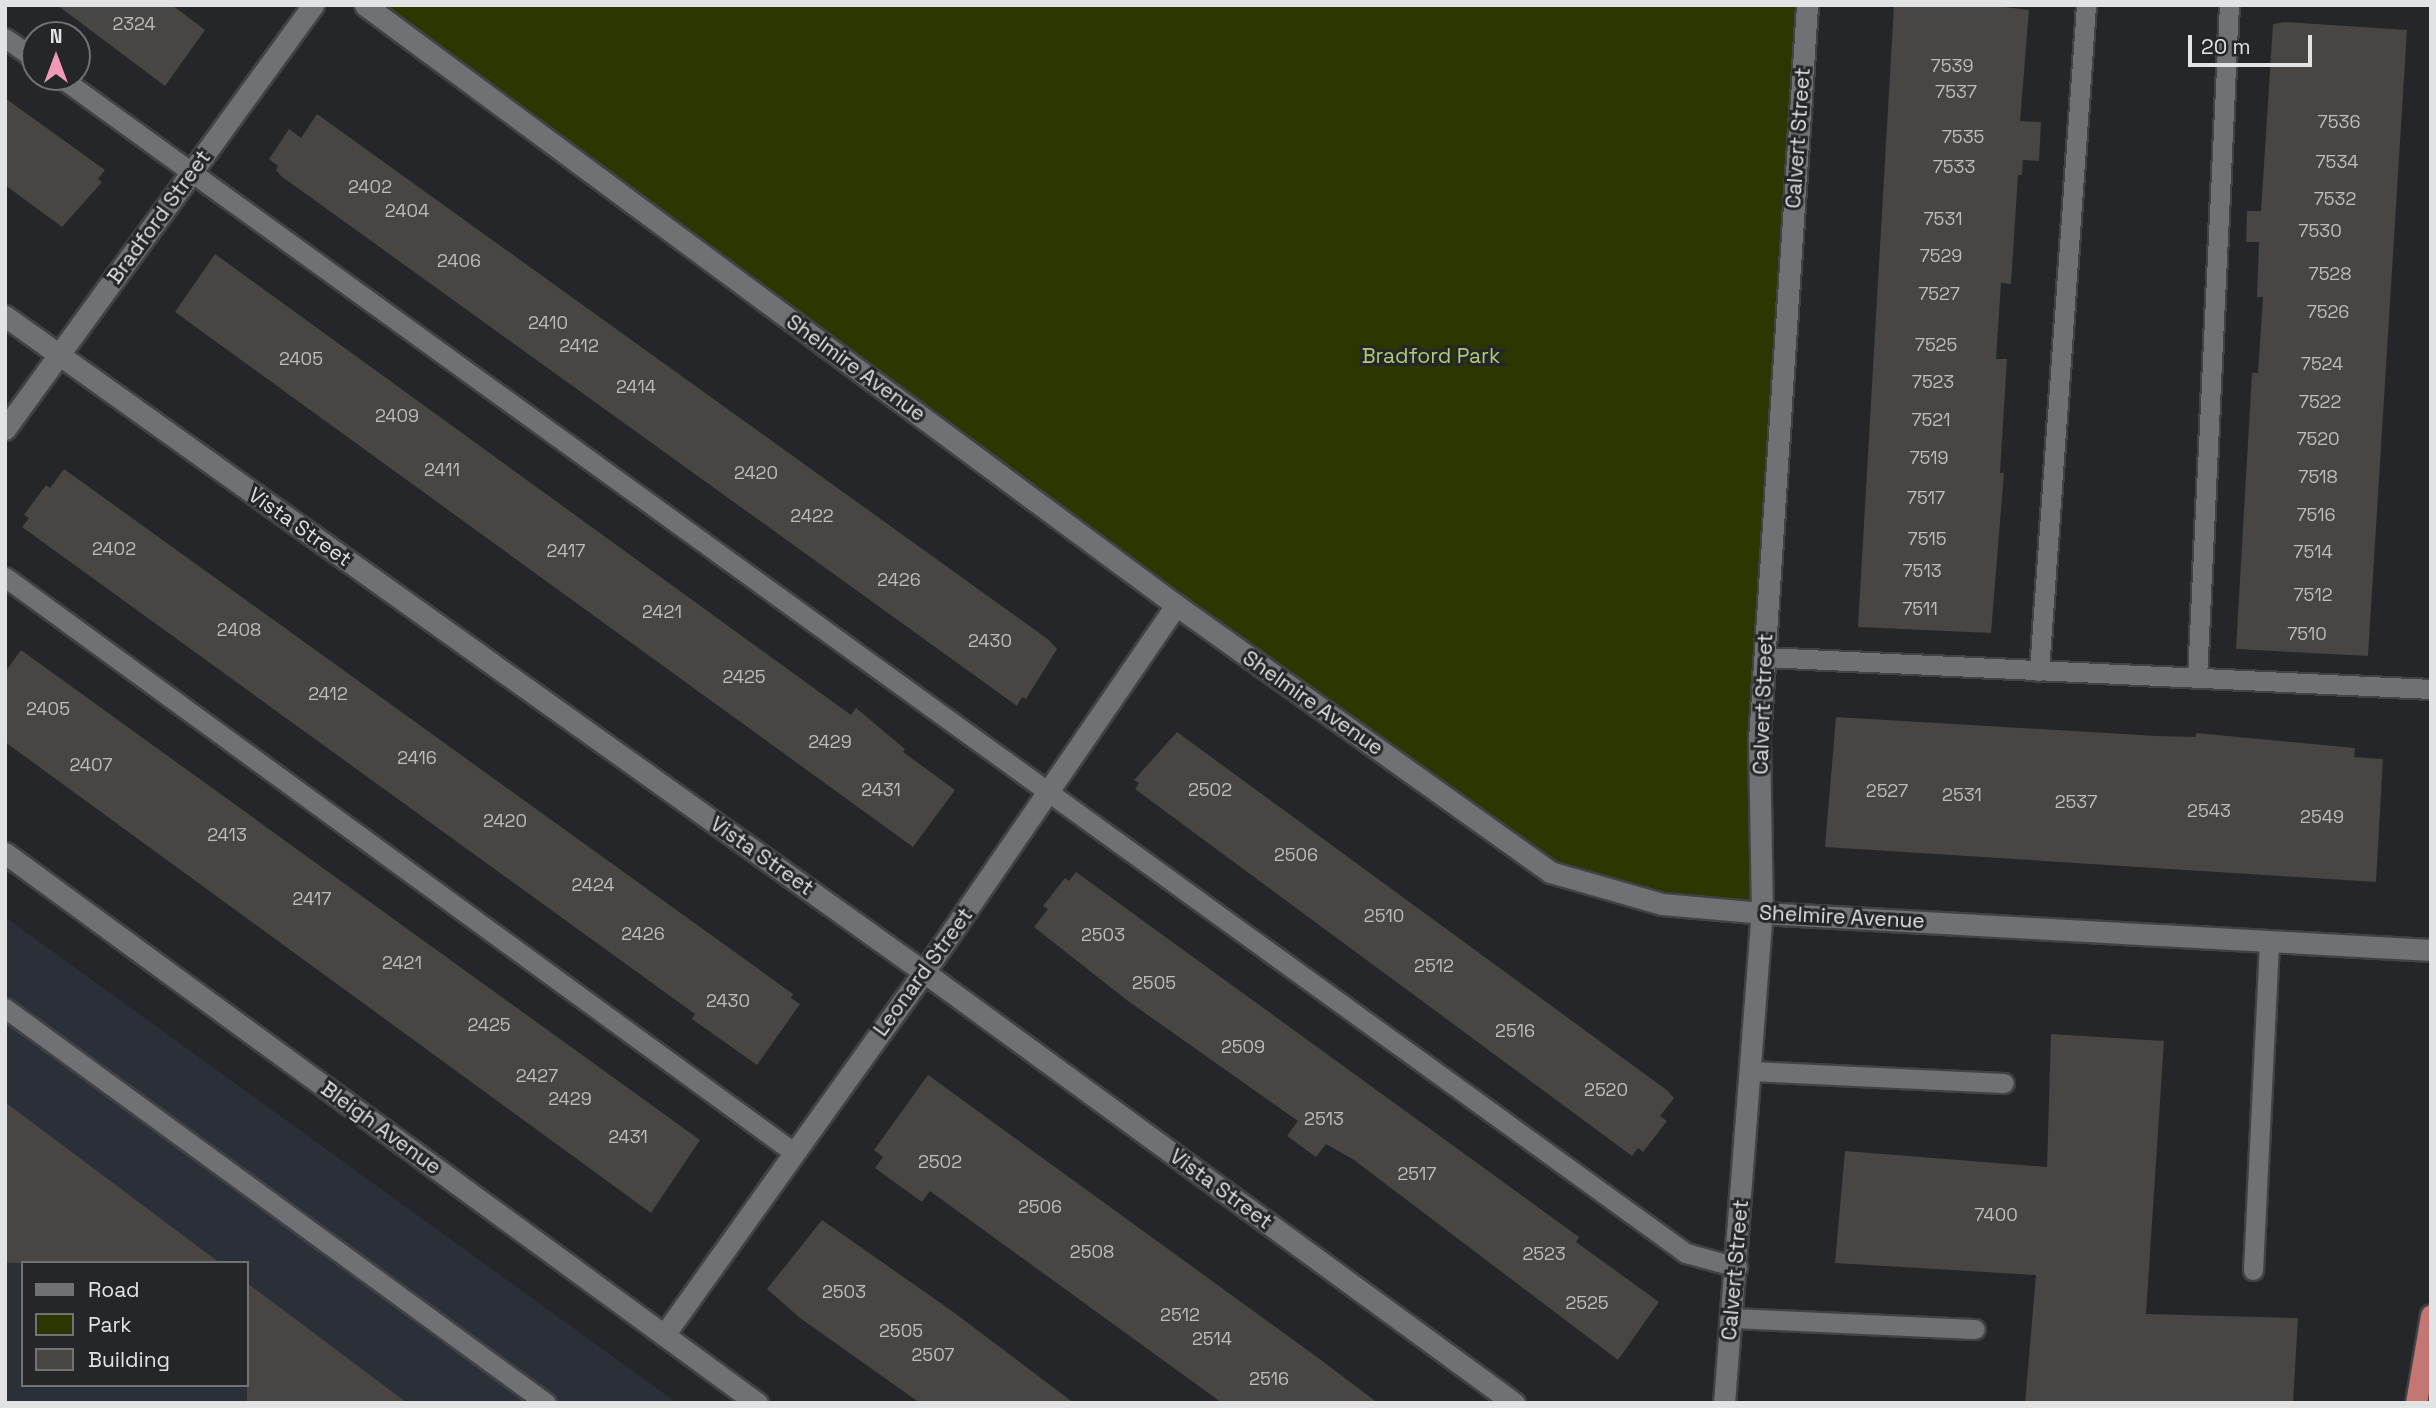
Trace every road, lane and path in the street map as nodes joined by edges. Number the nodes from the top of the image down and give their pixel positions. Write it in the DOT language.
graph roads {
  1 [pos="313,5"];
  2 [pos="365,5"];
  3 [pos="1807,5"];
  4 [pos="2086,5"];
  5 [pos="2229,5"];
  6 [pos="5,38"];
  7 [pos="21,49"];
  8 [pos="79,91"];
  9 [pos="192,172"];
  10 [pos="5,316"];
  11 [pos="59,355"];
  12 [pos="5,429"];
  13 [pos="5,577"];
  14 [pos="1176,605"];
  15 [pos="1765,657"];
  16 [pos="2039,671"];
  17 [pos="2197,678"];
  18 [pos="2431,689"];
  19 [pos="1049,790"];
  20 [pos="5,853"];
  21 [pos="1762,913"];
  22 [pos="2269,940"];
  23 [pos="2431,950"];
  24 [pos="924,972"];
  25 [pos="5,1008"];
  26 [pos="1750,1070"];
  27 [pos="2004,1083"];
  28 [pos="792,1151"];
  29 [pos="1737,1268"];
  30 [pos="2253,1270"];
  31 [pos="2431,1315"];
  32 [pos="1732,1318"];
  33 [pos="1975,1329"];
  34 [pos="663,1335"];
  35 [pos="546,1403"];
  36 [pos="757,1403"];
  37 [pos="1514,1403"];
  38 [pos="1724,1403"];
  39 [pos="2416,1403"];
  1 -- 9 [label="street, Bradford Street"];
  2 -- 14 [label="street, Shelmire Avenue"];
  3 -- 15 [label="street, Calvert Street"];
  4 -- 16 [label="lane"];
  5 -- 17 [label="lane"];
  6 -- 7 [label="lane"];
  8 -- 9 [label="lane"];
  9 -- 11 [label="street, Bradford Street"];
  9 -- 19 [label="lane"];
  10 -- 11 [label="street, Vista Street"];
  11 -- 12 [label="street, Bradford Street"];
  11 -- 24 [label="street, Vista Street"];
  13 -- 28 [label="lane"];
  14 -- 19 [label="street, Leonard Street"];
  14 -- 21 [label="street, Shelmire Avenue"];
  15 -- 16 [label="lane"];
  15 -- 21 [label="street, Calvert Street"];
  16 -- 17 [label="lane"];
  17 -- 18 [label="lane"];
  19 -- 24 [label="street, Leonard Street"];
  19 -- 29 [label="lane"];
  20 -- 34 [label="street, Bleigh Avenue"];
  21 -- 22 [label="street, Shelmire Avenue"];
  21 -- 26 [label="street, Calvert Street"];
  22 -- 23 [label="street, Shelmire Avenue"];
  22 -- 30 [label="lane"];
  24 -- 28 [label="street, Leonard Street"];
  24 -- 37 [label="street, Vista Street"];
  25 -- 35 [label="lane"];
  26 -- 27 [label="lane"];
  26 -- 29 [label="street, Calvert Street"];
  28 -- 34 [label="street, Leonard Street"];
  29 -- 32 [label="street, Calvert Street"];
  31 -- 39 [label="highway"];
  32 -- 33 [label="lane"];
  32 -- 38 [label="street, Calvert Street"];
  34 -- 36 [label="street, Bleigh Avenue"];
}
